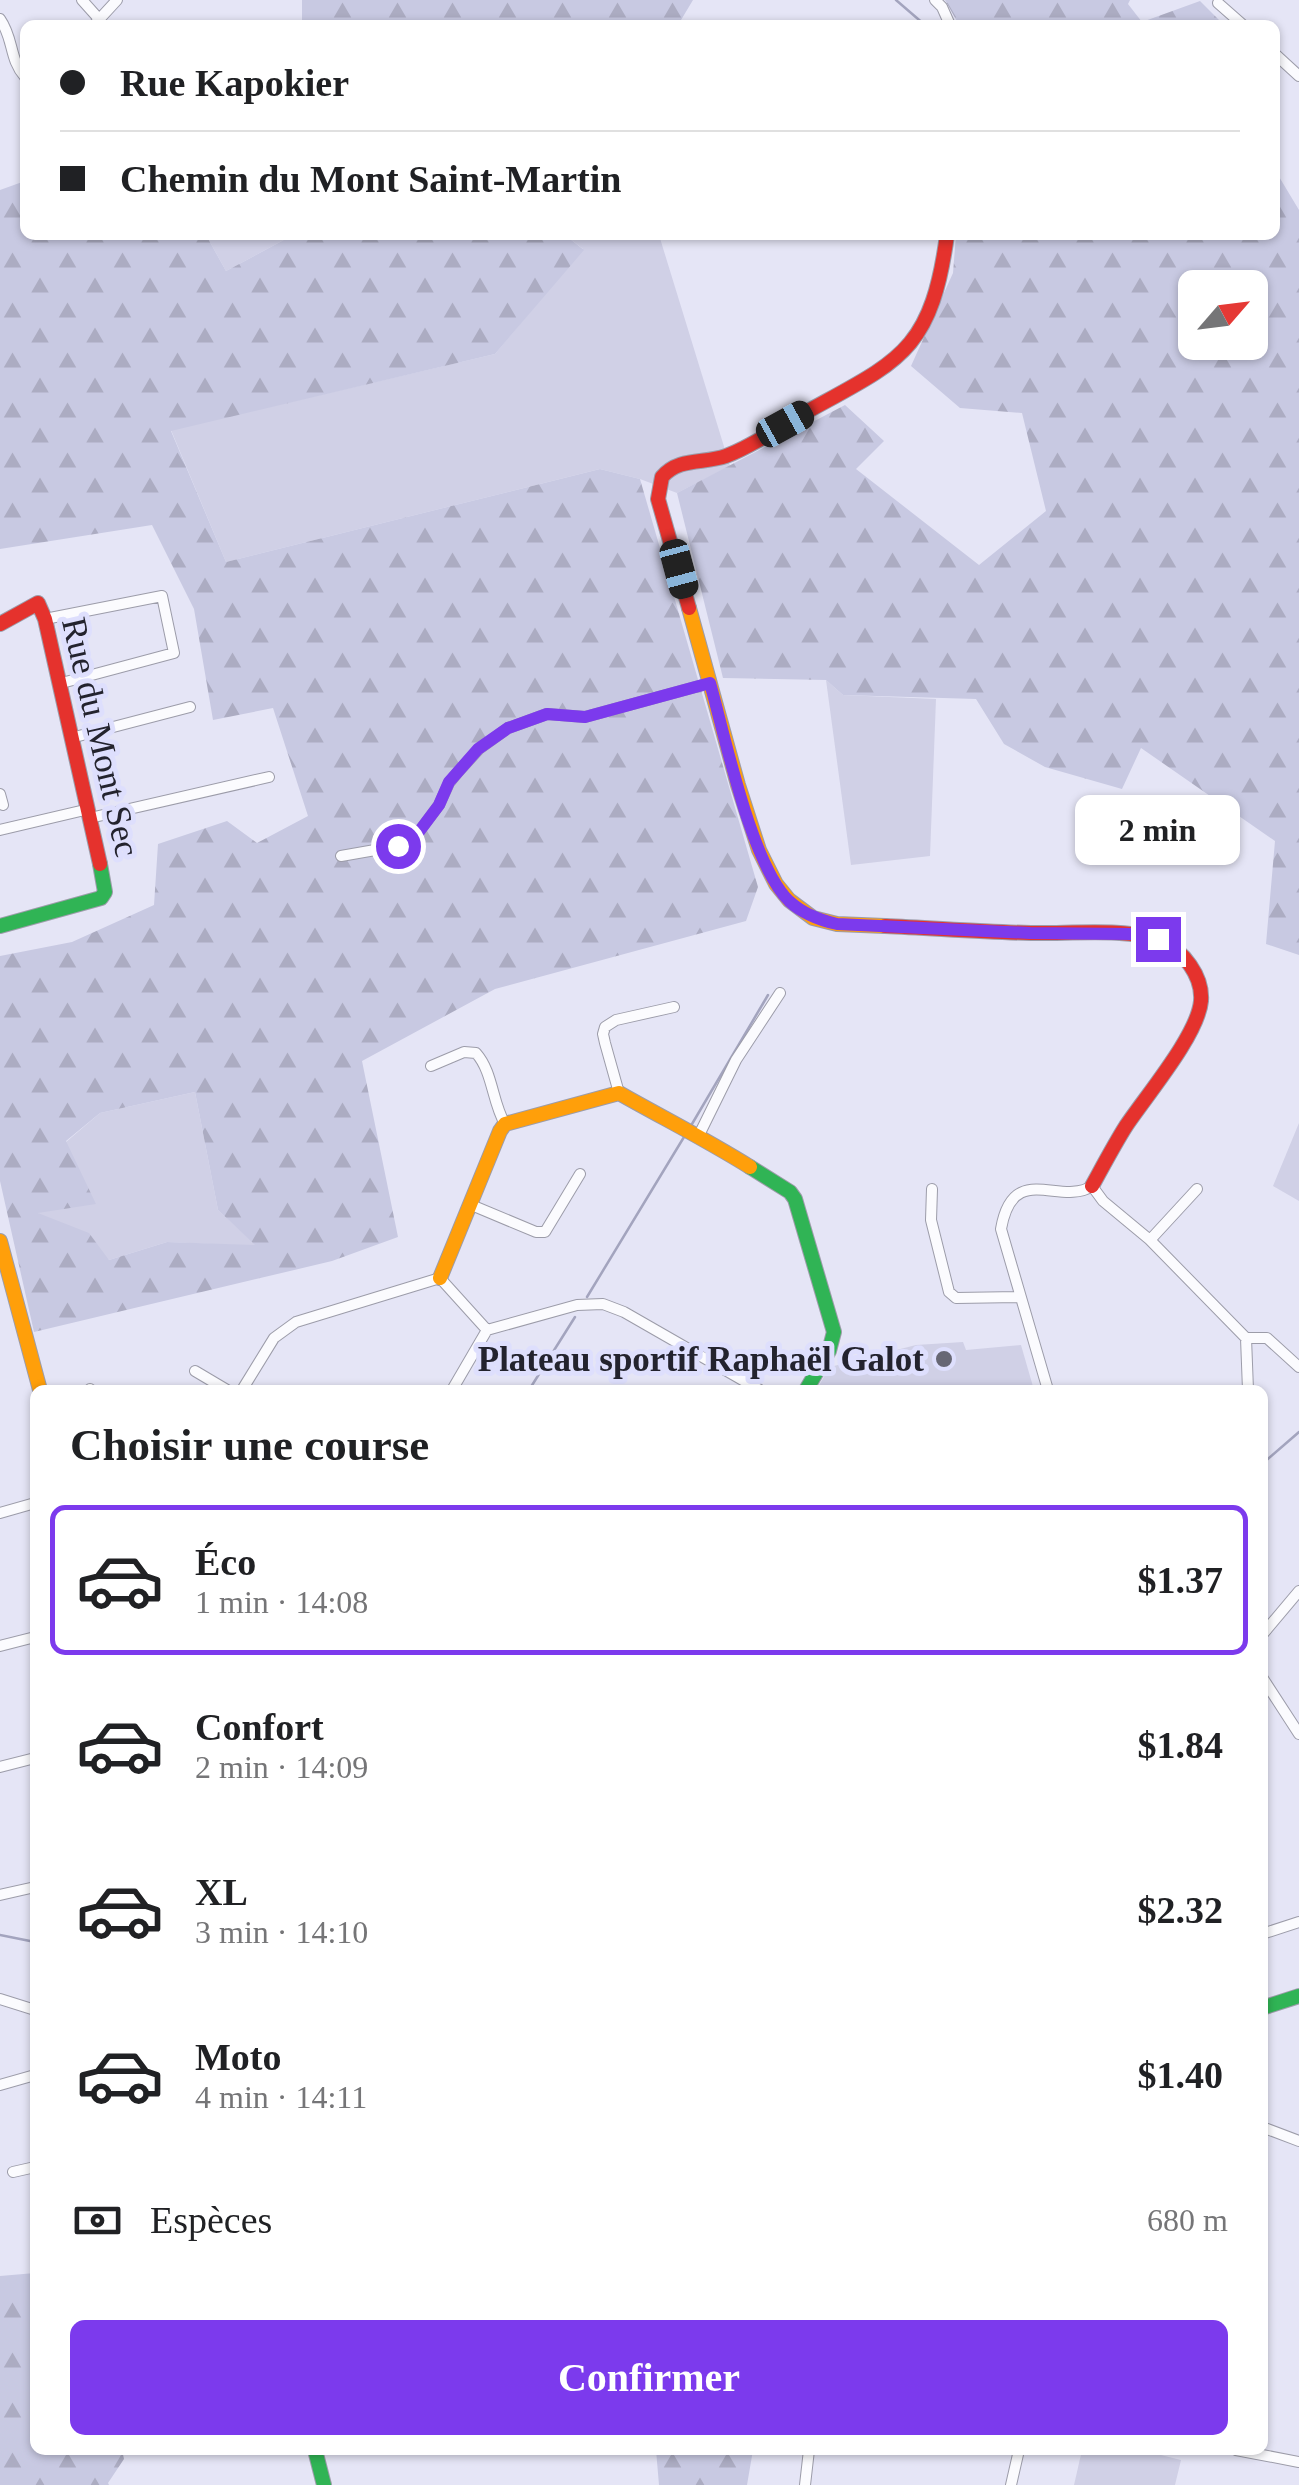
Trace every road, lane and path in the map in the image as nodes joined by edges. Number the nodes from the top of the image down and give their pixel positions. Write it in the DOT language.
graph roads {
  1 [pos="117,0"];
  2 [pos="1218,3"];
  3 [pos="0,19"];
  4 [pos="99,20"];
  5 [pos="1237,20"];
  6 [pos="1280,59"];
  7 [pos="20,69"];
  8 [pos="1299,76"];
  9 [pos="946,240"];
  10 [pos="45,619"];
  11 [pos="0,624"];
  12 [pos="710,683"];
  13 [pos="58,684"];
  14 [pos="190,706"];
  15 [pos="71,738"];
  16 [pos="269,777"];
  17 [pos="90,814"];
  18 [pos="0,830"];
  19 [pos="341,856"];
  20 [pos="0,926"];
  21 [pos="780,994"];
  22 [pos="674,1007"];
  23 [pos="431,1066"];
  24 [pos="619,1093"];
  25 [pos="505,1124"];
  26 [pos="699,1134"];
  27 [pos="580,1174"];
  28 [pos="1092,1186"];
  29 [pos="932,1189"];
  30 [pos="1198,1190"];
  31 [pos="469,1204"];
  32 [pos="0,1240"];
  33 [pos="1150,1240"];
  34 [pos="440,1278"];
  35 [pos="1020,1297"];
  36 [pos="487,1330"];
  37 [pos="1246,1338"];
  38 [pos="1299,1367"];
  39 [pos="195,1370"];
  40 [pos="39,1385"];
  41 [pos="220,1385"];
  42 [pos="245,1385"];
  43 [pos="455,1385"];
  44 [pos="751,1385"];
  45 [pos="809,1385"];
  46 [pos="1046,1385"];
  47 [pos="1248,1385"];
  48 [pos="30,1504"];
  49 [pos="0,1512"];
  50 [pos="1299,1591"];
  51 [pos="1268,1628"];
  52 [pos="30,1638"];
  53 [pos="0,1646"];
  54 [pos="1268,1686"];
  55 [pos="1299,1734"];
  56 [pos="30,1759"];
  57 [pos="0,1768"];
  58 [pos="30,1888"];
  59 [pos="0,1895"];
  60 [pos="1299,1922"];
  61 [pos="1268,1932"];
  62 [pos="1299,1996"];
  63 [pos="0,1999"];
  64 [pos="1268,2006"];
  65 [pos="30,2008"];
  66 [pos="30,2077"];
  67 [pos="0,2085"];
  68 [pos="1268,2129"];
  69 [pos="1299,2140"];
  70 [pos="30,2168"];
  71 [pos="14,2172"];
  72 [pos="316,2455"];
  73 [pos="809,2455"];
  74 [pos="1019,2455"];
  75 [pos="1262,2455"];
  76 [pos="1299,2462"];
  77 [pos="324,2485"];
  78 [pos="804,2485"];
  79 [pos="1011,2485"];
  1 -- 4 [label="street"];
  2 -- 5 [label="street"];
  3 -- 7 [label="street"];
  6 -- 8 [label="street"];
  9 -- 12 [label="street"];
  10 -- 11 [label="street, Rue du Mont Sec"];
  10 -- 13 [label="street, Rue du Mont Sec"];
  10 -- 13 [label="street"];
  12 -- 19 [label="street"];
  12 -- 28 [label="street"];
  13 -- 15 [label="street, Rue du Mont Sec"];
  14 -- 15 [label="street"];
  15 -- 17 [label="street, Rue du Mont Sec"];
  16 -- 17 [label="street"];
  17 -- 18 [label="street"];
  17 -- 20 [label="street, Rue du Mont Sec"];
  21 -- 26 [label="street"];
  22 -- 24 [label="street"];
  23 -- 25 [label="street"];
  24 -- 25 [label="street"];
  24 -- 26 [label="street"];
  25 -- 31 [label="street"];
  26 -- 45 [label="street"];
  27 -- 31 [label="street"];
  28 -- 33 [label="street"];
  28 -- 35 [label="street"];
  29 -- 35 [label="street"];
  30 -- 33 [label="street"];
  31 -- 34 [label="street"];
  32 -- 40 [label="street"];
  33 -- 37 [label="street"];
  34 -- 36 [label="street"];
  34 -- 42 [label="street"];
  35 -- 46 [label="street"];
  36 -- 43 [label="street"];
  36 -- 44 [label="street"];
  37 -- 38 [label="street"];
  37 -- 47 [label="street"];
  39 -- 41 [label="street"];
  48 -- 49 [label="street"];
  50 -- 51 [label="street"];
  52 -- 53 [label="street"];
  54 -- 55 [label="street"];
  56 -- 57 [label="street"];
  58 -- 59 [label="street"];
  60 -- 61 [label="street"];
  62 -- 64 [label="street"];
  63 -- 65 [label="street"];
  66 -- 67 [label="street"];
  68 -- 69 [label="street"];
  70 -- 71 [label="street"];
  72 -- 77 [label="street"];
  73 -- 78 [label="street"];
  74 -- 79 [label="street"];
  75 -- 76 [label="street"];
}
